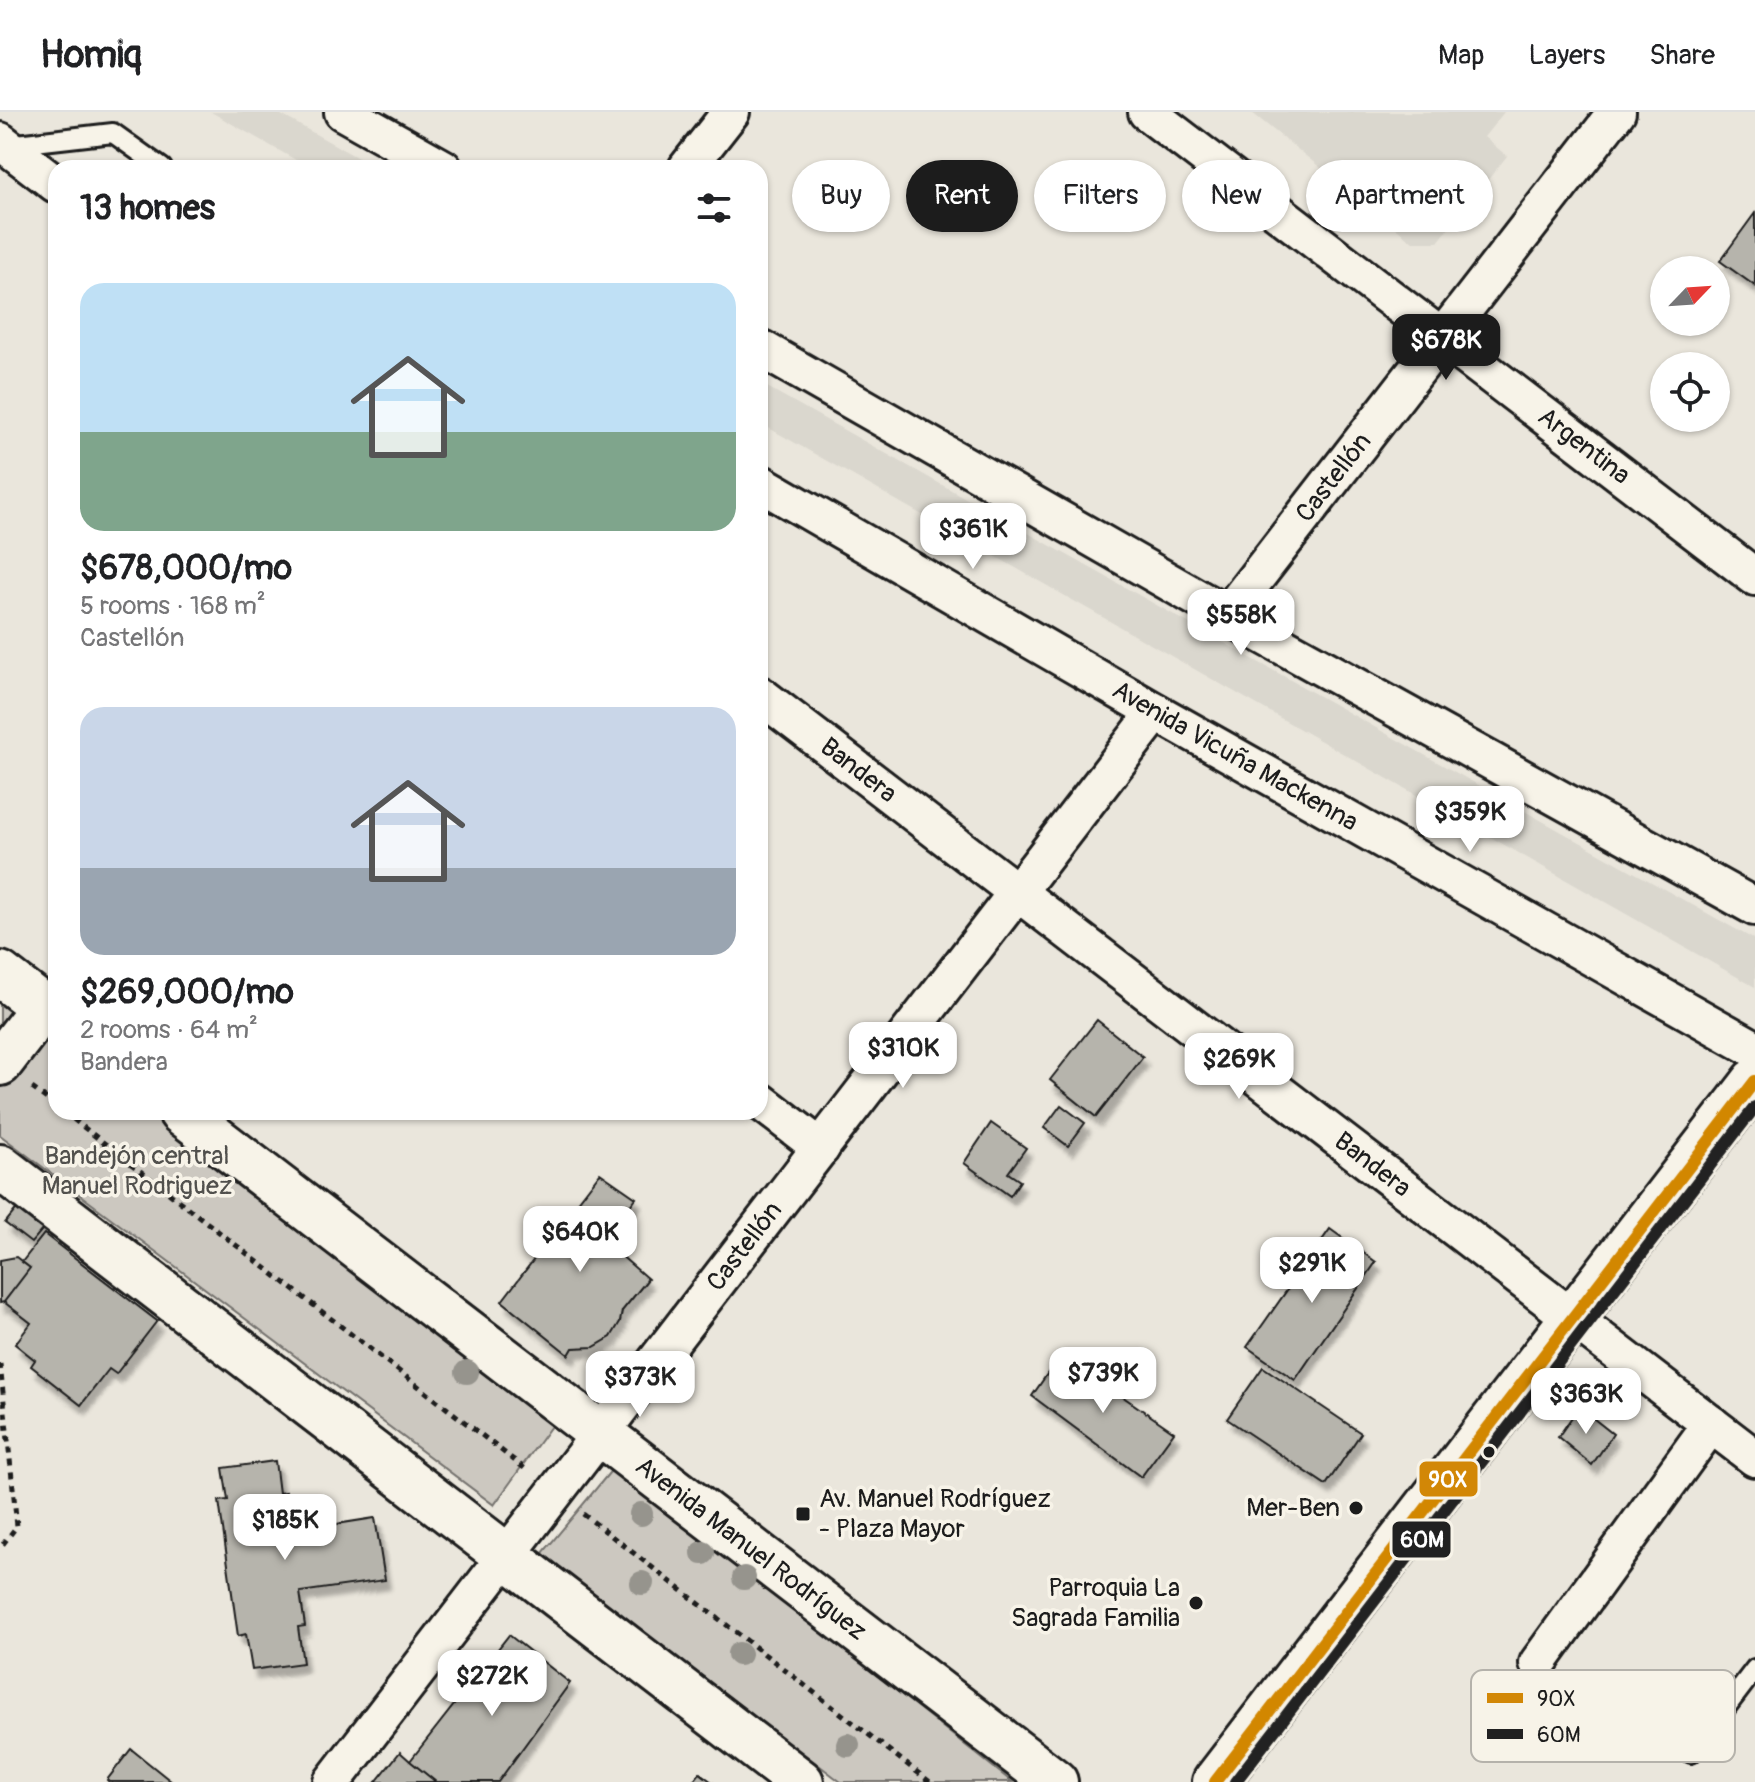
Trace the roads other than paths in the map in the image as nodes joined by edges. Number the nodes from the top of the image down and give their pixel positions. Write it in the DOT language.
graph roads {
  1 [pos="343,112"];
  2 [pos="731,112"];
  3 [pos="1147,112"];
  4 [pos="1617,112"];
  5 [pos="3,143"];
  6 [pos="151,160"];
  7 [pos="429,160"];
  8 [pos="693,160"];
  9 [pos="48,178"];
  10 [pos="1443,337"];
  11 [pos="768,353"];
  12 [pos="768,488"];
  13 [pos="1755,577"];
  14 [pos="1227,615"];
  15 [pos="768,701"];
  16 [pos="1156,712"];
  17 [pos="1017,893"];
  18 [pos="1755,907"];
  19 [pos="0,974"];
  20 [pos="48,1003"];
  21 [pos="48,1009"];
  22 [pos="1755,1049"];
  23 [pos="0,1063"];
  24 [pos="1755,1081"];
  25 [pos="768,1107"];
  26 [pos="191,1120"];
  27 [pos="821,1148"];
  28 [pos="0,1167"];
  29 [pos="1573,1318"];
  30 [pos="1711,1424"];
  31 [pos="602,1433"];
  32 [pos="1755,1458"];
  33 [pos="507,1556"];
  34 [pos="1538,1663"];
  35 [pos="1755,1669"];
  36 [pos="1735,1695"];
  37 [pos="332,1782"];
  38 [pos="801,1782"];
  39 [pos="1055,1782"];
  40 [pos="1215,1782"];
  1 -- 7 [label="street"];
  2 -- 8 [label="street"];
  3 -- 10 [label="street, Argentina"];
  4 -- 10 [label="street, Castellón"];
  5 -- 6 [label="lane"];
  5 -- 9 [label="street"];
  10 -- 13 [label="street, Argentina"];
  10 -- 14 [label="street, Castellón"];
  11 -- 14 [label="street"];
  12 -- 16 [label="street, Avenida Vicuña Mackenna"];
  14 -- 18 [label="street"];
  15 -- 17 [label="street, Bandera"];
  16 -- 17 [label="street, Castellón"];
  16 -- 22 [label="street, Avenida Vicuña Mackenna"];
  17 -- 27 [label="street, Castellón"];
  17 -- 29 [label="street, Bandera"];
  19 -- 20 [label="main road"];
  21 -- 23 [label="main road"];
  24 -- 29 [label="main road"];
  25 -- 27 [label="street"];
  26 -- 31 [label="main road, Avenida Manuel Rodríguez"];
  27 -- 31 [label="street, Castellón"];
  28 -- 33 [label="main road"];
  29 -- 30 [label="street, Bandera"];
  29 -- 40 [label="main road"];
  30 -- 32 [label="street, Bandera"];
  30 -- 34 [label="street"];
  31 -- 33 [label="street, Castellón"];
  31 -- 39 [label="main road, Avenida Manuel Rodríguez"];
  33 -- 37 [label="street, Castellón"];
  33 -- 38 [label="main road"];
  35 -- 36 [label="lane"];
}
